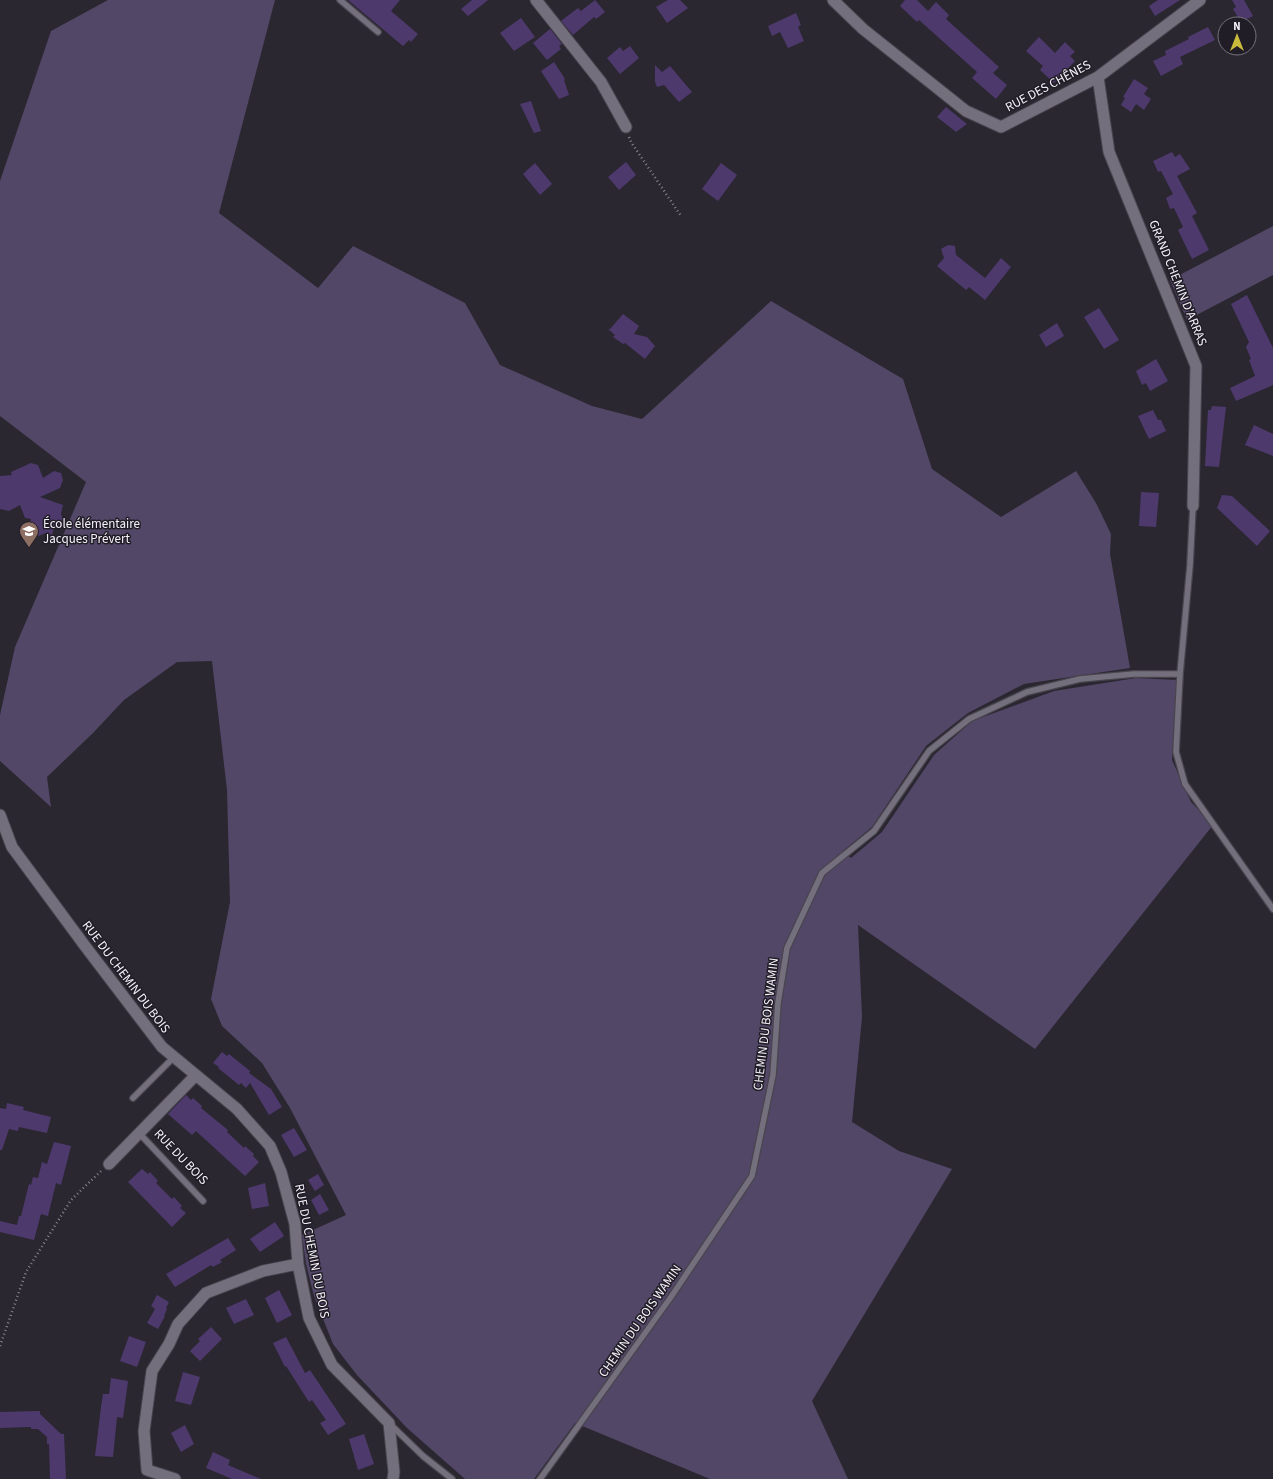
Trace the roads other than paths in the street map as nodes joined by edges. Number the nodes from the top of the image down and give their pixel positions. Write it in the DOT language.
graph roads {
  1 [pos="340,0"];
  2 [pos="536,0"];
  3 [pos="833,0"];
  4 [pos="1200,0"];
  5 [pos="378,32"];
  6 [pos="1098,77"];
  7 [pos="626,127"];
  8 [pos="1194,506"];
  9 [pos="1180,674"];
  10 [pos="0,815"];
  11 [pos="1273,909"];
  12 [pos="174,1057"];
  13 [pos="196,1076"];
  14 [pos="134,1098"];
  15 [pos="139,1133"];
  16 [pos="109,1164"];
  17 [pos="203,1200"];
  18 [pos="298,1264"];
  19 [pos="389,1423"];
  20 [pos="175,1479"];
  21 [pos="393,1479"];
  22 [pos="452,1479"];
  23 [pos="540,1479"];
  1 -- 5 [label="lane"];
  2 -- 7 [label="street"];
  3 -- 6 [label="street, RUE DES CHÊNES"];
  4 -- 6 [label="street, RUE DES CHÊNES"];
  6 -- 8 [label="street, GRAND CHEMIN D'ARRAS"];
  8 -- 9 [label="lane"];
  9 -- 11 [label="lane"];
  9 -- 23 [label="lane, CHEMIN DU BOIS WAMIN"];
  10 -- 12 [label="street, RUE DU CHEMIN DU BOIS"];
  12 -- 13 [label="street, RUE DU CHEMIN DU BOIS"];
  12 -- 14 [label="lane"];
  13 -- 15 [label="street, RUE DU BOIS"];
  13 -- 18 [label="street, RUE DU CHEMIN DU BOIS"];
  15 -- 16 [label="street, RUE DU BOIS"];
  15 -- 17 [label="lane, RUE DU BOIS"];
  18 -- 19 [label="street, RUE DU CHEMIN DU BOIS"];
  18 -- 20 [label="street"];
  19 -- 21 [label="street"];
  19 -- 22 [label="lane"];
}
